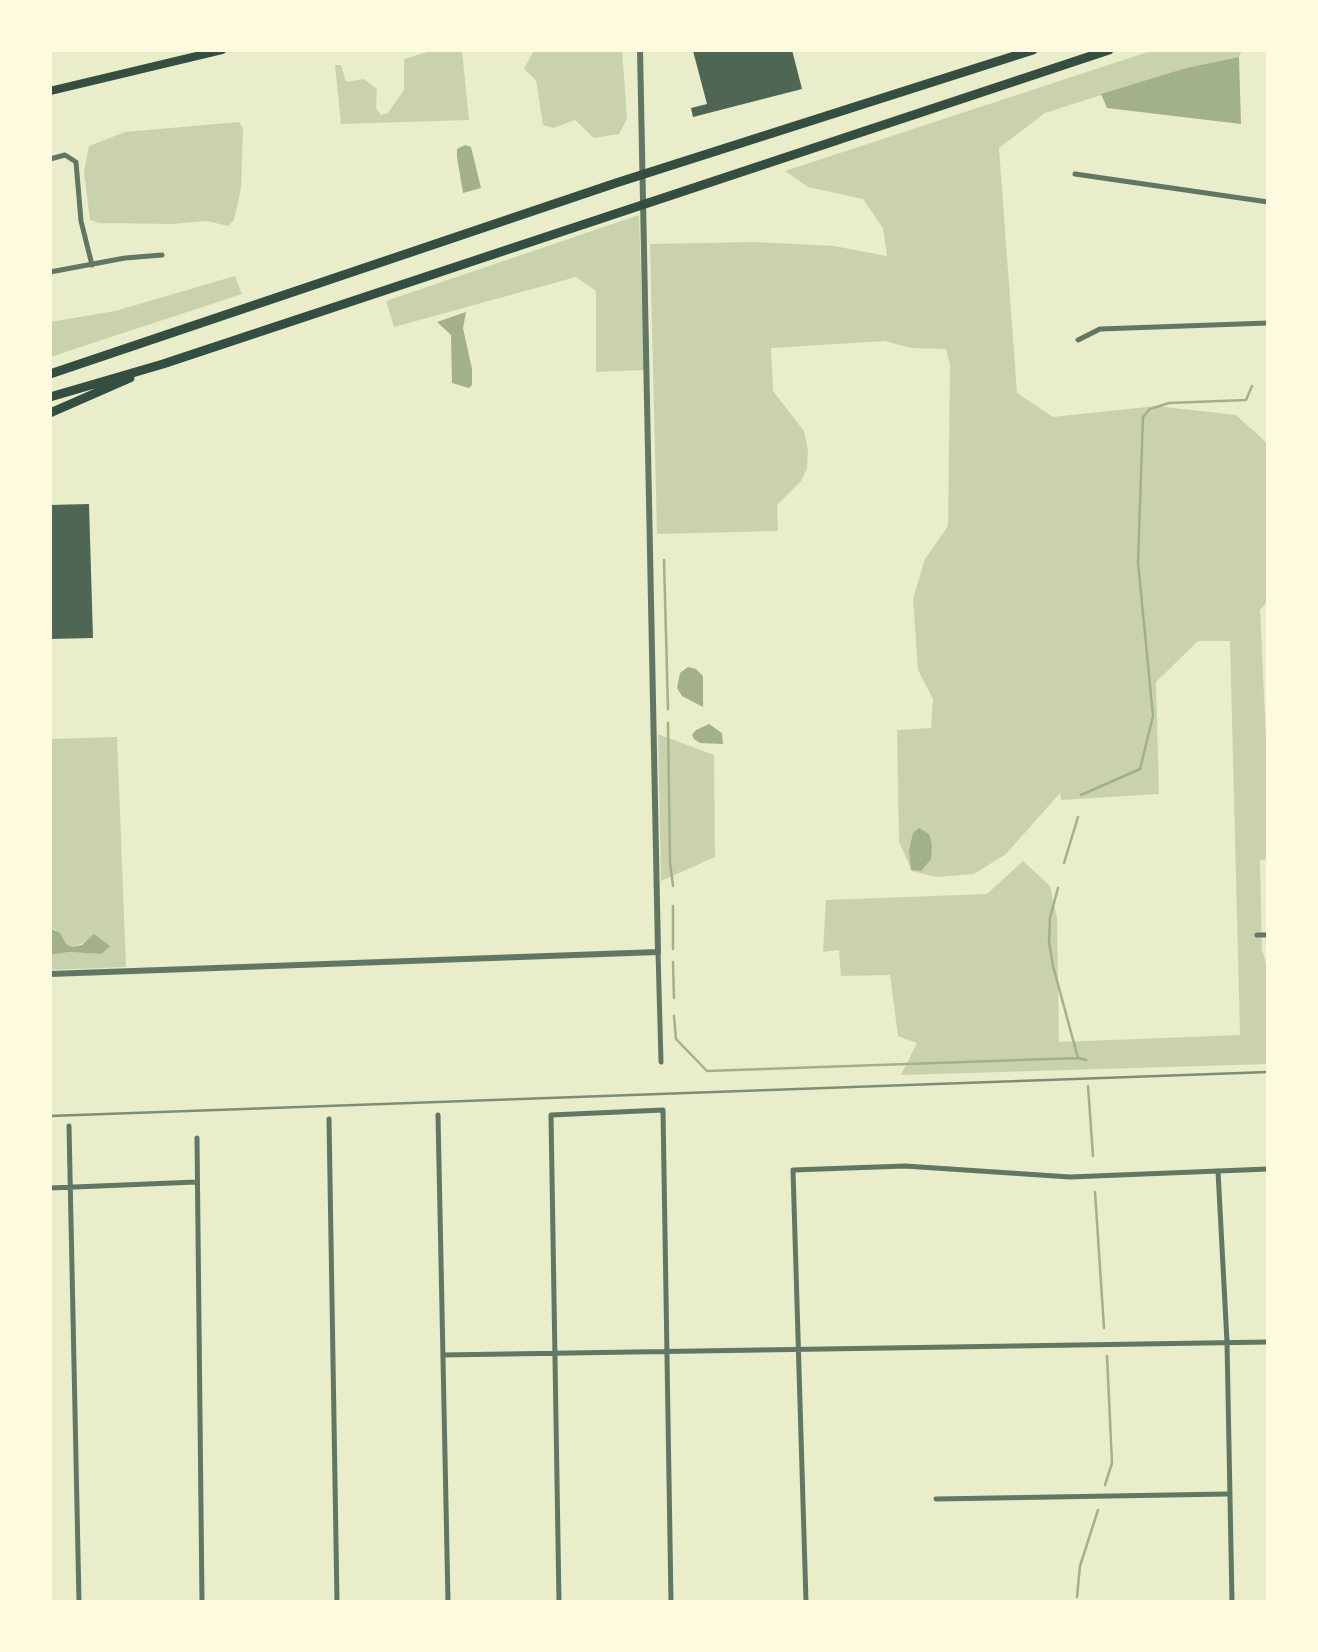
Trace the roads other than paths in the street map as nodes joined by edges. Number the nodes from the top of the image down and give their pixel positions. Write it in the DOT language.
graph roads {
  1 [pos="222,50"];
  2 [pos="640,50"];
  3 [pos="1034,50"];
  4 [pos="1109,50"];
  5 [pos="50,90"];
  6 [pos="50,159"];
  7 [pos="1075,174"];
  8 [pos="1268,202"];
  9 [pos="162,255"];
  10 [pos="92,265"];
  11 [pos="50,272"];
  12 [pos="1268,323"];
  13 [pos="1078,340"];
  14 [pos="163,364"];
  15 [pos="50,374"];
  16 [pos="50,397"];
  17 [pos="50,413"];
  18 [pos="1257,935"];
  19 [pos="1268,935"];
  20 [pos="658,952"];
  21 [pos="50,974"];
  22 [pos="661,1062"];
  23 [pos="438,1116"];
  24 [pos="328,1119"];
  25 [pos="69,1126"];
  26 [pos="196,1138"];
  27 [pos="1268,1168"];
  28 [pos="1218,1171"];
  29 [pos="196,1182"];
  30 [pos="50,1188"];
  31 [pos="71,1188"];
  32 [pos="1227,1342"];
  33 [pos="1268,1342"];
  34 [pos="667,1350"];
  35 [pos="555,1351"];
  36 [pos="799,1351"];
  37 [pos="442,1354"];
  38 [pos="1229,1494"];
  39 [pos="936,1499"];
  40 [pos="79,1602"];
  41 [pos="202,1602"];
  42 [pos="337,1602"];
  43 [pos="448,1602"];
  44 [pos="558,1602"];
  45 [pos="671,1602"];
  46 [pos="806,1602"];
  47 [pos="1232,1602"];
  1 -- 5 [label="main road"];
  2 -- 20 [label="street"];
  3 -- 15 [label="highway"];
  4 -- 14 [label="highway"];
  6 -- 10 [label="street"];
  7 -- 8 [label="street"];
  9 -- 10 [label="street"];
  10 -- 11 [label="street"];
  12 -- 13 [label="street"];
  14 -- 16 [label="highway"];
  14 -- 17 [label="highway"];
  18 -- 19 [label="street"];
  20 -- 21 [label="street"];
  20 -- 22 [label="street"];
  23 -- 37 [label="street"];
  24 -- 42 [label="street"];
  25 -- 31 [label="street"];
  26 -- 29 [label="street"];
  27 -- 28 [label="street"];
  28 -- 32 [label="street"];
  28 -- 36 [label="street"];
  29 -- 31 [label="street"];
  29 -- 41 [label="street"];
  30 -- 31 [label="street"];
  31 -- 40 [label="street"];
  32 -- 33 [label="street"];
  32 -- 36 [label="street"];
  32 -- 38 [label="street"];
  34 -- 35 [label="street"];
  34 -- 35 [label="street"];
  34 -- 36 [label="street"];
  34 -- 45 [label="street"];
  35 -- 37 [label="street"];
  35 -- 44 [label="street"];
  36 -- 46 [label="street"];
  37 -- 43 [label="street"];
  38 -- 39 [label="street"];
  38 -- 47 [label="street"];
}
